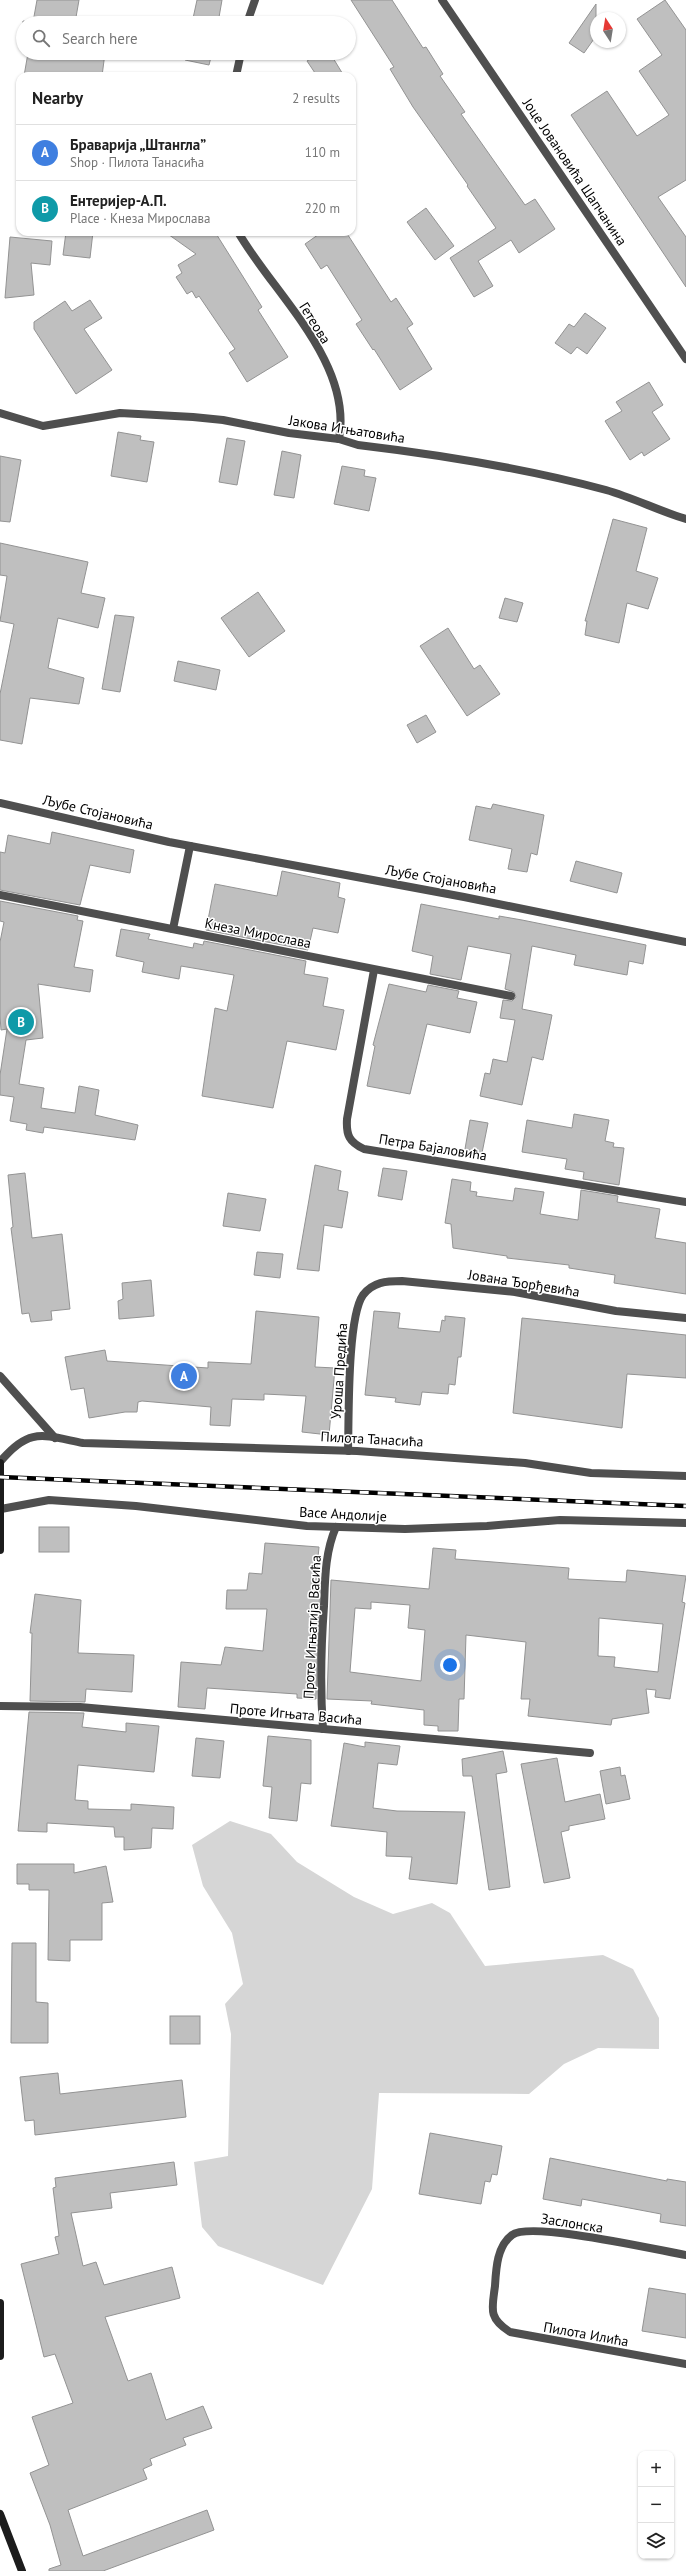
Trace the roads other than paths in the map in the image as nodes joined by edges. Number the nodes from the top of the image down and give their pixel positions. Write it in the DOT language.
graph roads {
  1 [pos="255,0"];
  2 [pos="442,0"];
  3 [pos="249,16"];
  4 [pos="239,60"];
  5 [pos="237,72"];
  6 [pos="241,236"];
  7 [pos="686,359"];
  8 [pos="0,413"];
  9 [pos="339,439"];
  10 [pos="686,519"];
  11 [pos="0,803"];
  12 [pos="190,846"];
  13 [pos="0,895"];
  14 [pos="173,929"];
  15 [pos="686,942"];
  16 [pos="374,970"];
  17 [pos="510,996"];
  18 [pos="686,1202"];
  19 [pos="363,1295"];
  20 [pos="686,1318"];
  21 [pos="0,1376"];
  22 [pos="55,1438"];
  23 [pos="348,1451"];
  24 [pos="0,1462"];
  25 [pos="686,1476"];
  26 [pos="1,1509"];
  27 [pos="686,1523"];
  28 [pos="336,1527"];
  29 [pos="0,1550"];
  30 [pos="0,1706"];
  31 [pos="323,1729"];
  32 [pos="590,1753"];
  33 [pos="686,2255"];
  34 [pos="0,2302"];
  35 [pos="491,2312"];
  36 [pos="0,2356"];
  37 [pos="686,2364"];
  38 [pos="0,2514"];
  39 [pos="22,2571"];
  1 -- 3 [label="street"];
  2 -- 7 [label="street, Јоце Јовановића Шапчанина"];
  4 -- 5 [label="street"];
  6 -- 9 [label="street, Гетеова"];
  8 -- 9 [label="street, Јакова Игњатовића"];
  9 -- 10 [label="street, Јакова Игњатовића"];
  11 -- 12 [label="street, Љубе Стојановића"];
  12 -- 14 [label="street"];
  12 -- 15 [label="street, Љубе Стојановића"];
  13 -- 14 [label="street, Кнеза Мирослава"];
  14 -- 16 [label="street, Кнеза Мирослава"];
  16 -- 17 [label="street, Кнеза Мирослава"];
  16 -- 18 [label="street, Петра Бајаловића"];
  19 -- 20 [label="street, Јована Ђорђевића"];
  19 -- 23 [label="street, Уроша Предића"];
  21 -- 22 [label="street"];
  22 -- 23 [label="street, Пилота Танасића"];
  22 -- 24 [label="street, Пилота Танасића"];
  23 -- 25 [label="street, Пилота Танасића"];
  24 -- 26 [label="street"];
  26 -- 28 [label="street, Васе Андолије"];
  26 -- 29 [label="street"];
  27 -- 28 [label="street, Васе Андолије"];
  28 -- 31 [label="street, Проте Игњатија Васића"];
  30 -- 31 [label="street, Проте Игњата Васића"];
  31 -- 32 [label="street, Проте Игњата Васића"];
  33 -- 35 [label="street, Заслонска"];
  34 -- 36 [label="street"];
  35 -- 37 [label="street, Пилота Илића"];
  38 -- 39 [label="street"];
}
